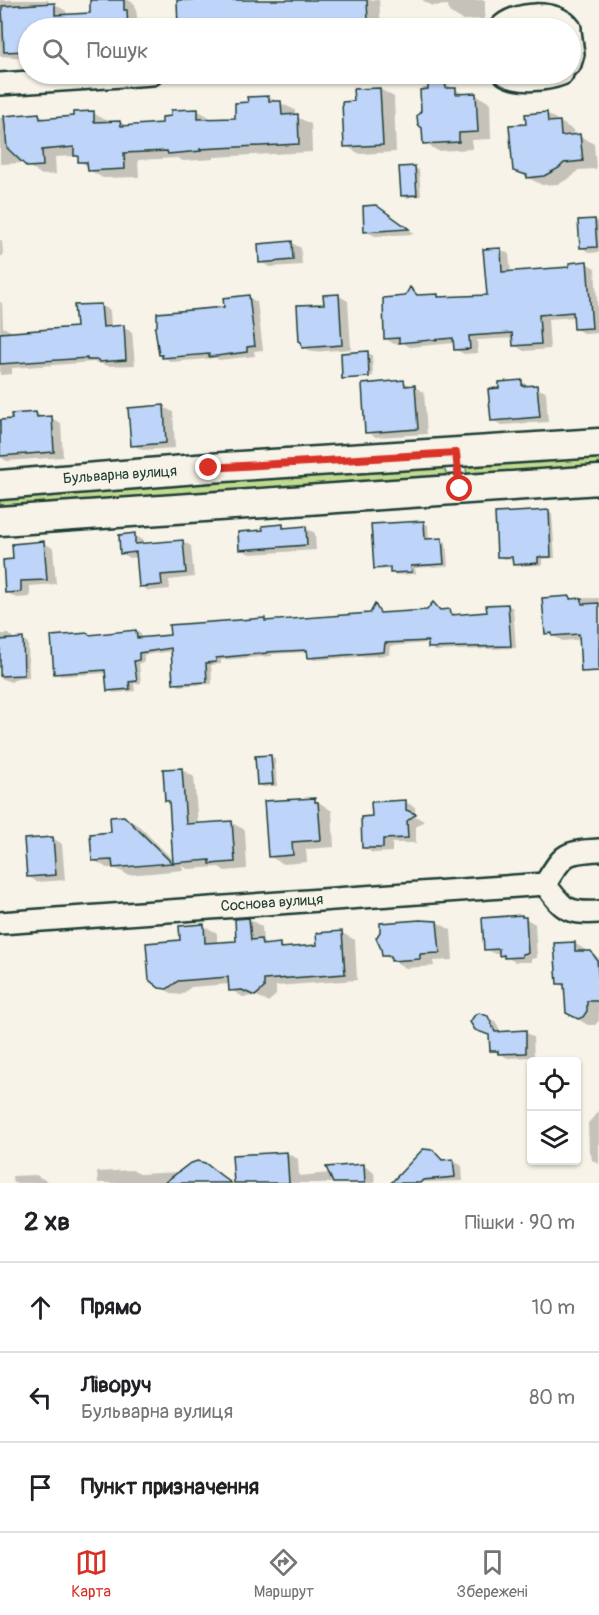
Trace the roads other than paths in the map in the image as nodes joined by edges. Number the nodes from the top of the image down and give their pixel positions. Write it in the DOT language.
graph roads {
  1 [pos="516,18"];
  2 [pos="557,18"];
  3 [pos="18,83"];
  4 [pos="0,84"];
  5 [pos="599,443"];
  6 [pos="456,453"];
  7 [pos="599,480"];
  8 [pos="0,485"];
  9 [pos="460,489"];
  10 [pos="0,521"];
  11 [pos="599,850"];
  12 [pos="544,884"];
  13 [pos="599,912"];
  14 [pos="0,923"];
  1 -- 2 [label="street"];
  3 -- 4 [label="street"];
  5 -- 6 [label="street, Бульварна вулиця"];
  6 -- 8 [label="street, Бульварна вулиця"];
  6 -- 9 [label="street"];
  7 -- 9 [label="street"];
  9 -- 10 [label="street"];
  11 -- 12 [label="street"];
  12 -- 13 [label="street"];
  12 -- 14 [label="street, Соснова вулиця"];
}
